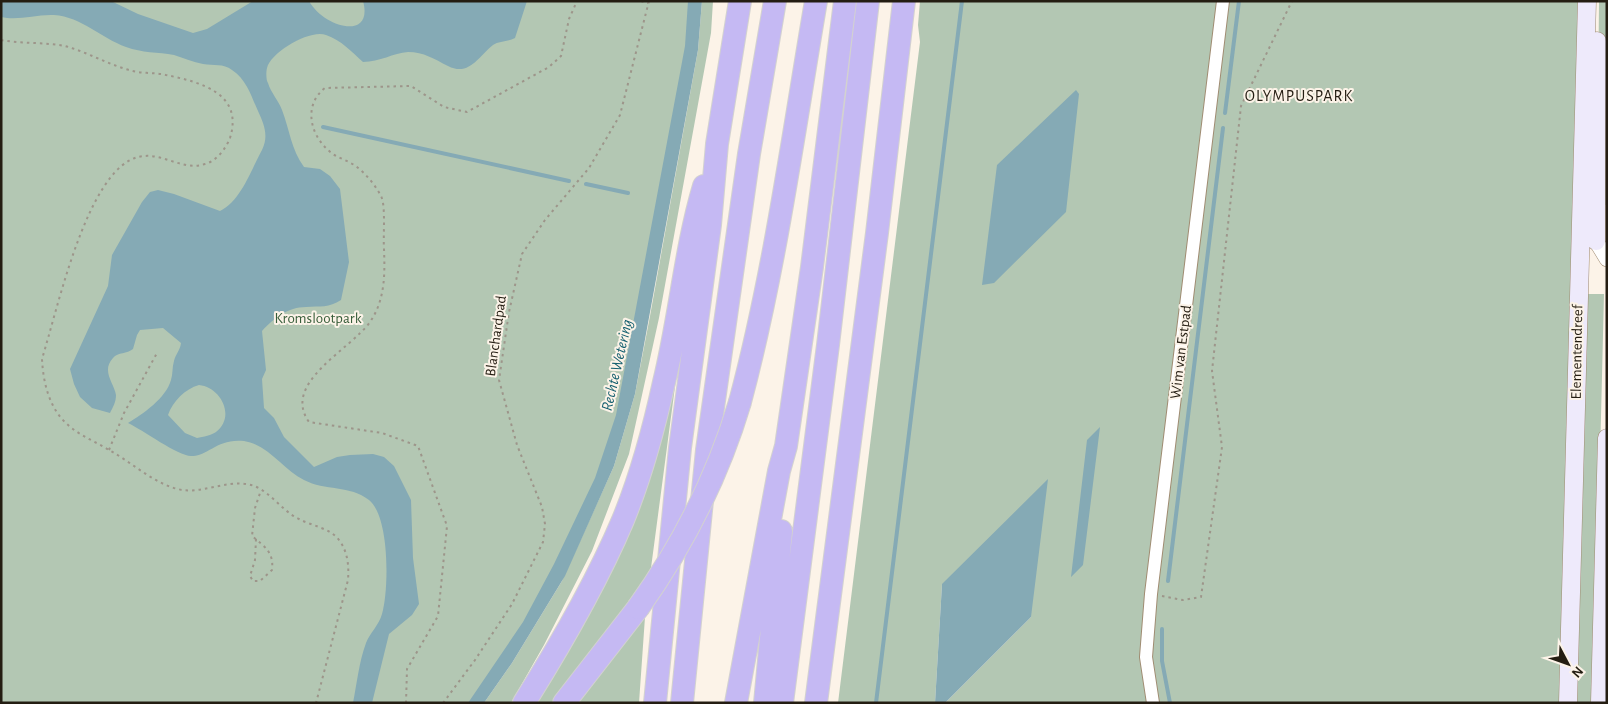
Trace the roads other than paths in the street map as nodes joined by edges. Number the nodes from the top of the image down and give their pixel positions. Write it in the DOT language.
graph roads {
  1 [pos="740,1"];
  2 [pos="775,1"];
  3 [pos="816,1"];
  4 [pos="844,1"];
  5 [pos="868,1"];
  6 [pos="904,1"];
  7 [pos="1224,1"];
  8 [pos="1587,1"];
  9 [pos="1592,1"];
  10 [pos="717,144"];
  11 [pos="1602,240"];
  12 [pos="1579,253"];
  13 [pos="1607,259"];
  14 [pos="1607,438"];
  15 [pos="786,446"];
  16 [pos="524,703"];
  17 [pos="564,703"];
  18 [pos="655,703"];
  19 [pos="682,703"];
  20 [pos="736,703"];
  21 [pos="765,703"];
  22 [pos="782,703"];
  23 [pos="816,703"];
  24 [pos="1153,703"];
  25 [pos="1568,703"];
  26 [pos="1600,703"];
  1 -- 10 [label="highway"];
  2 -- 19 [label="highway"];
  3 -- 17 [label="highway, bridge"];
  4 -- 15 [label="highway"];
  5 -- 22 [label="highway"];
  6 -- 23 [label="highway"];
  7 -- 24 [label="street, Wim van Estpad"];
  8 -- 12 [label="main road, Elementendreef"];
  9 -- 11 [label="main road"];
  10 -- 16 [label="highway"];
  10 -- 18 [label="highway"];
  11 -- 12 [label="street"];
  11 -- 13 [label="street"];
  12 -- 25 [label="main road, Elementendreef"];
  14 -- 26 [label="main road"];
  15 -- 20 [label="highway"];
  15 -- 21 [label="highway"];
}
